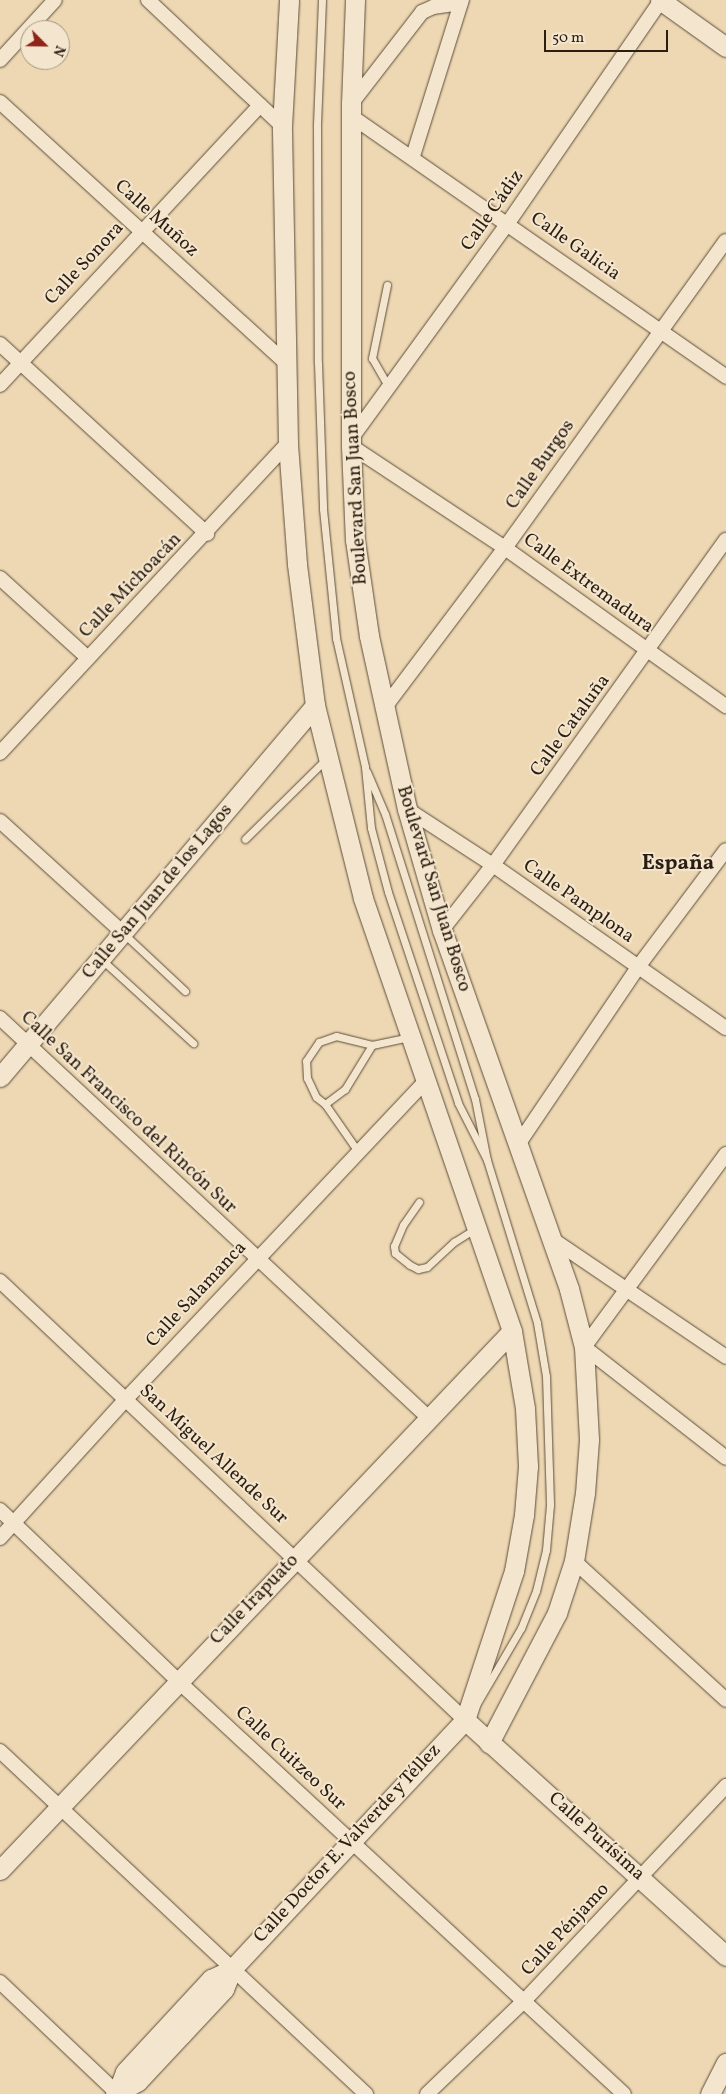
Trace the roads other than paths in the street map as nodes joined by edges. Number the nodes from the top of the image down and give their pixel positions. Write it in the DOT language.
graph roads {
  1 [pos="56,0"];
  2 [pos="148,0"];
  3 [pos="289,0"];
  4 [pos="322,0"];
  5 [pos="355,0"];
  6 [pos="661,0"];
  7 [pos="461,2"];
  8 [pos="726,47"];
  9 [pos="0,60"];
  10 [pos="0,102"];
  11 [pos="260,105"];
  12 [pos="351,110"];
  13 [pos="282,126"];
  14 [pos="413,156"];
  15 [pos="508,223"];
  16 [pos="141,231"];
  17 [pos="726,241"];
  18 [pos="386,284"];
  19 [pos="660,330"];
  20 [pos="0,344"];
  21 [pos="20,363"];
  22 [pos="286,363"];
  23 [pos="726,377"];
  24 [pos="0,385"];
  25 [pos="389,387"];
  26 [pos="351,443"];
  27 [pos="288,444"];
  28 [pos="207,534"];
  29 [pos="726,540"];
  30 [pos="505,548"];
  31 [pos="0,578"];
  32 [pos="648,651"];
  33 [pos="88,658"];
  34 [pos="316,705"];
  35 [pos="726,706"];
  36 [pos="385,708"];
  37 [pos="0,753"];
  38 [pos="327,758"];
  39 [pos="365,767"];
  40 [pos="407,809"];
  41 [pos="0,821"];
  42 [pos="245,839"];
  43 [pos="726,850"];
  44 [pos="493,865"];
  45 [pos="442,930"];
  46 [pos="123,933"];
  47 [pos="101,959"];
  48 [pos="638,967"];
  49 [pos="185,991"];
  50 [pos="0,1018"];
  51 [pos="726,1028"];
  52 [pos="412,1037"];
  53 [pos="193,1043"];
  54 [pos="30,1045"];
  55 [pos="372,1045"];
  56 [pos="0,1077"];
  57 [pos="426,1082"];
  58 [pos="325,1104"];
  59 [pos="517,1146"];
  60 [pos="359,1153"];
  61 [pos="726,1154"];
  62 [pos="487,1160"];
  63 [pos="419,1202"];
  64 [pos="477,1228"];
  65 [pos="552,1239"];
  66 [pos="256,1260"];
  67 [pos="0,1281"];
  68 [pos="628,1288"];
  69 [pos="512,1331"];
  70 [pos="584,1347"];
  71 [pos="726,1356"];
  72 [pos="126,1399"];
  73 [pos="430,1419"];
  74 [pos="726,1458"];
  75 [pos="0,1510"];
  76 [pos="14,1523"];
  77 [pos="0,1538"];
  78 [pos="296,1558"];
  79 [pos="574,1561"];
  80 [pos="177,1680"];
  81 [pos="726,1700"];
  82 [pos="465,1720"];
  83 [pos="490,1742"];
  84 [pos="0,1751"];
  85 [pos="726,1786"];
  86 [pos="59,1809"];
  87 [pos="349,1840"];
  88 [pos="0,1870"];
  89 [pos="642,1877"];
  90 [pos="726,1956"];
  91 [pos="232,1969"];
  92 [pos="0,1982"];
  93 [pos="525,2000"];
  94 [pos="726,2063"];
  95 [pos="117,2094"];
  96 [pos="366,2094"];
  97 [pos="426,2094"];
  98 [pos="624,2094"];
  99 [pos="710,2094"];
  1 -- 9 [label="street"];
  2 -- 11 [label="street"];
  3 -- 13 [label="street"];
  4 -- 39 [label="lane"];
  5 -- 12 [label="street, Boulevard San Juan Bosco"];
  6 -- 8 [label="street"];
  6 -- 15 [label="street, Calle Cádiz"];
  7 -- 12 [label="street"];
  7 -- 14 [label="street"];
  10 -- 16 [label="street, Calle Muñoz"];
  11 -- 13 [label="street"];
  11 -- 16 [label="street, Calle Sonora"];
  12 -- 14 [label="street, Calle Galicia"];
  12 -- 26 [label="street, Boulevard San Juan Bosco"];
  13 -- 22 [label="street"];
  14 -- 15 [label="street, Calle Galicia"];
  15 -- 19 [label="street, Calle Galicia"];
  15 -- 25 [label="street, Calle Cádiz"];
  16 -- 21 [label="street, Calle Sonora"];
  16 -- 22 [label="street, Calle Muñoz"];
  17 -- 19 [label="street, Calle Burgos"];
  18 -- 25 [label="lane"];
  19 -- 23 [label="street, Calle Galicia"];
  19 -- 30 [label="street, Calle Burgos"];
  20 -- 21 [label="street"];
  21 -- 24 [label="street, Calle Sonora"];
  21 -- 28 [label="street"];
  22 -- 27 [label="street"];
  25 -- 26 [label="street, Calle Cádiz"];
  26 -- 30 [label="street, Calle Extremadura"];
  26 -- 36 [label="street, Boulevard San Juan Bosco"];
  27 -- 28 [label="street, Calle Michoacán"];
  27 -- 34 [label="street"];
  28 -- 33 [label="street, Calle Michoacán"];
  29 -- 32 [label="street, Calle Cataluña"];
  30 -- 32 [label="street, Calle Extremadura"];
  30 -- 36 [label="street, Calle Burgos"];
  31 -- 33 [label="street"];
  32 -- 35 [label="street, Calle Extremadura"];
  32 -- 44 [label="street, Calle Cataluña"];
  33 -- 37 [label="street, Calle Michoacán"];
  34 -- 38 [label="street"];
  34 -- 46 [label="street, Calle San Juan de los Lagos"];
  36 -- 40 [label="street, Boulevard San Juan Bosco"];
  38 -- 42 [label="lane"];
  38 -- 52 [label="street"];
  39 -- 62 [label="lane"];
  39 -- 62 [label="lane"];
  40 -- 44 [label="street, Calle Pamplona"];
  40 -- 45 [label="street, Boulevard San Juan Bosco"];
  41 -- 46 [label="street"];
  43 -- 48 [label="street"];
  44 -- 45 [label="street, Calle Cataluña"];
  44 -- 48 [label="street, Calle Pamplona"];
  45 -- 59 [label="street, Boulevard San Juan Bosco"];
  46 -- 47 [label="street, Calle San Juan de los Lagos"];
  46 -- 49 [label="lane"];
  47 -- 53 [label="lane"];
  47 -- 54 [label="street, Calle San Juan de los Lagos"];
  48 -- 51 [label="street, Calle Pamplona"];
  48 -- 59 [label="street"];
  50 -- 54 [label="street, Calle San Francisco del Rincón Sur"];
  52 -- 55 [label="lane"];
  52 -- 57 [label="street"];
  54 -- 56 [label="street, Calle San Juan de los Lagos"];
  54 -- 66 [label="street, Calle San Francisco del Rincón Sur"];
  55 -- 58 [label="lane"];
  55 -- 58 [label="lane"];
  57 -- 60 [label="street, Calle Salamanca"];
  57 -- 64 [label="street"];
  58 -- 60 [label="lane"];
  59 -- 65 [label="street, Boulevard San Juan Bosco"];
  60 -- 66 [label="street, Calle Salamanca"];
  61 -- 68 [label="street"];
  62 -- 82 [label="lane"];
  63 -- 64 [label="lane"];
  64 -- 69 [label="street"];
  65 -- 68 [label="street"];
  65 -- 70 [label="street, Boulevard San Juan Bosco"];
  66 -- 72 [label="street, Calle Salamanca"];
  66 -- 73 [label="street, Calle San Francisco del Rincón Sur"];
  67 -- 72 [label="street, San Miguel Allende Sur"];
  68 -- 70 [label="street"];
  68 -- 71 [label="street"];
  69 -- 73 [label="street, Calle Irapuato"];
  69 -- 82 [label="street"];
  70 -- 74 [label="street"];
  70 -- 79 [label="street, Boulevard San Juan Bosco"];
  72 -- 76 [label="street, Calle Salamanca"];
  72 -- 78 [label="street, San Miguel Allende Sur"];
  73 -- 78 [label="street, Calle Irapuato"];
  75 -- 76 [label="street, Calle Cuitzeo Sur"];
  76 -- 77 [label="street, Calle Salamanca"];
  76 -- 80 [label="street, Calle Cuitzeo Sur"];
  78 -- 80 [label="street, Calle Irapuato"];
  78 -- 82 [label="street, San Miguel Allende Sur"];
  79 -- 81 [label="street"];
  79 -- 83 [label="street, Boulevard San Juan Bosco"];
  80 -- 86 [label="street, Calle Irapuato"];
  80 -- 87 [label="street, Calle Cuitzeo Sur"];
  82 -- 83 [label="street, Calle Purísima"];
  82 -- 87 [label="street, Calle Doctor E. Valverde y Téllez"];
  83 -- 89 [label="street, Calle Purísima"];
  84 -- 86 [label="street"];
  85 -- 89 [label="street, Calle Pénjamo"];
  86 -- 88 [label="street, Calle Irapuato"];
  86 -- 91 [label="street"];
  87 -- 91 [label="street, Calle Doctor E. Valverde y Téllez"];
  87 -- 93 [label="street, Calle Cuitzeo Sur"];
  89 -- 90 [label="street, Calle Purísima"];
  89 -- 93 [label="street, Calle Pénjamo"];
  91 -- 95 [label="street, Calle Doctor E. Valverde y Téllez"];
  91 -- 96 [label="street"];
  92 -- 95 [label="street"];
  93 -- 97 [label="street, Calle Pénjamo"];
  93 -- 98 [label="street, Calle Cuitzeo Sur"];
  94 -- 99 [label="street"];
}
